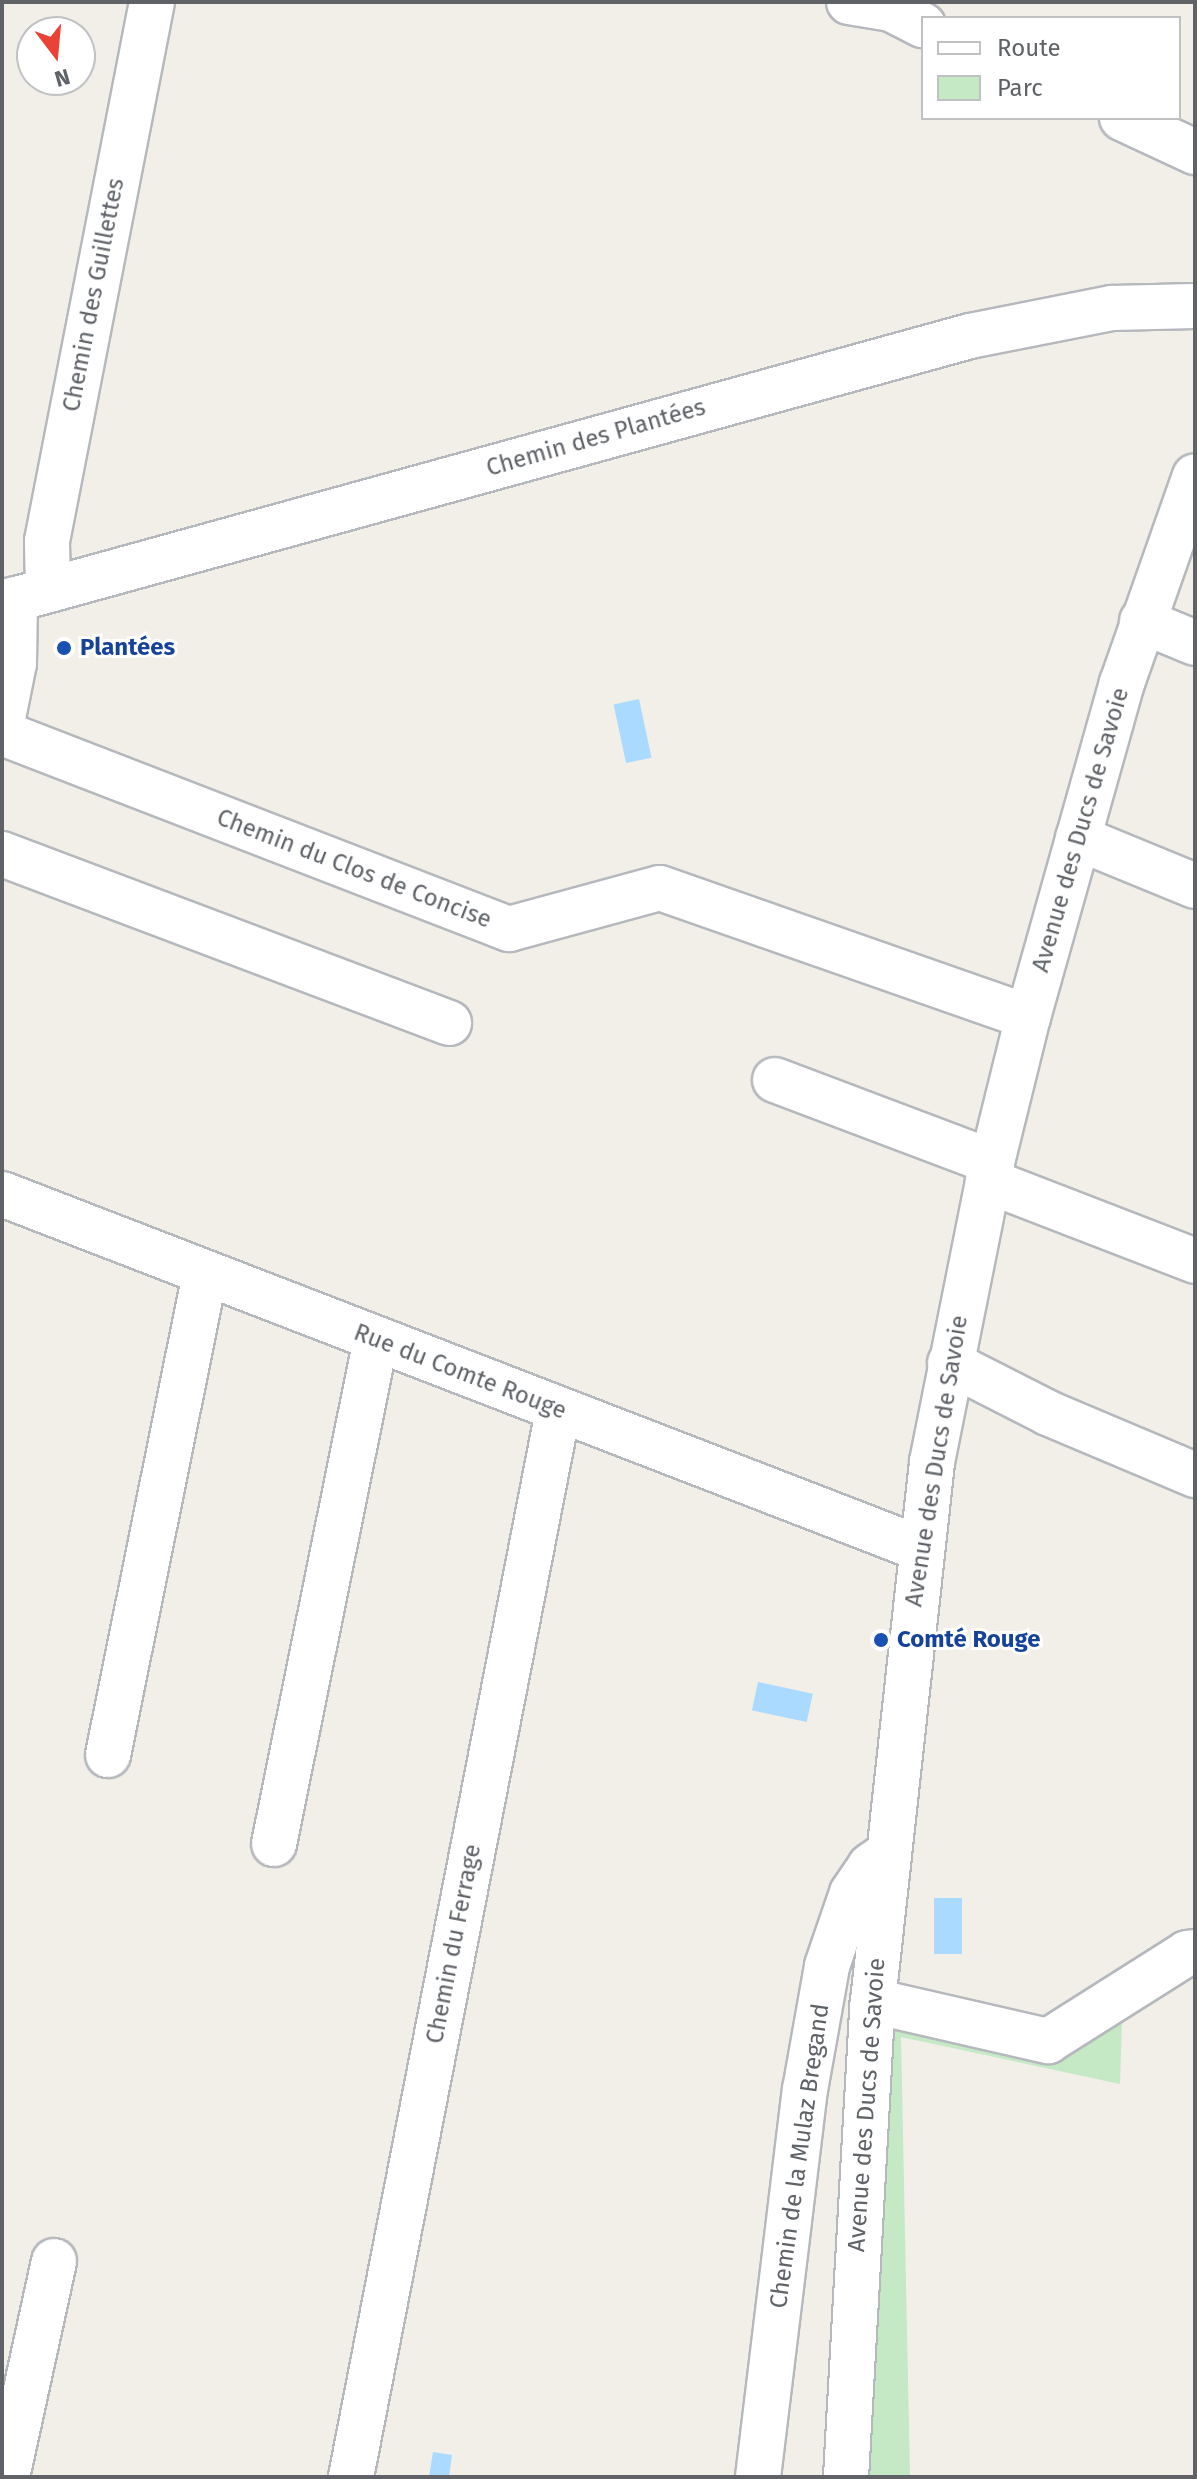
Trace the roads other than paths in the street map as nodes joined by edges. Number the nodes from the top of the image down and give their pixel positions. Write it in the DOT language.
graph roads {
  1 [pos="152,2"];
  2 [pos="849,2"];
  3 [pos="921,24"];
  4 [pos="1126,120"];
  5 [pos="1195,152"];
  6 [pos="1195,306"];
  7 [pos="1195,476"];
  8 [pos="21,597"];
  9 [pos="1142,621"];
  10 [pos="1195,643"];
  11 [pos="2,723"];
  12 [pos="2,733"];
  13 [pos="1078,838"];
  14 [pos="2,854"];
  15 [pos="1195,886"];
  16 [pos="1028,1017"];
  17 [pos="449,1023"];
  18 [pos="775,1080"];
  19 [pos="990,1172"];
  20 [pos="2,1194"];
  21 [pos="1195,1261"];
  22 [pos="205,1273"];
  23 [pos="376,1339"];
  24 [pos="950,1363"];
  25 [pos="558,1411"];
  26 [pos="1195,1475"];
  27 [pos="919,1548"];
  28 [pos="108,1755"];
  29 [pos="274,1844"];
  30 [pos="887,1854"];
  31 [pos="1195,1952"];
  32 [pos="873,2001"];
  33 [pos="54,2261"];
  34 [pos="7,2477"];
  35 [pos="351,2477"];
  36 [pos="758,2477"];
  37 [pos="846,2477"];
  1 -- 8 [label="street, Chemin des Guillettes"];
  2 -- 3 [label="street"];
  4 -- 5 [label="street"];
  6 -- 8 [label="street, Chemin des Plantées"];
  7 -- 9 [label="street, Avenue des Ducs de Savoie"];
  8 -- 11 [label="street, Chemin des Guillettes"];
  9 -- 10 [label="street"];
  9 -- 13 [label="street, Avenue des Ducs de Savoie"];
  12 -- 16 [label="street, Chemin du Clos de Concise"];
  13 -- 15 [label="street"];
  13 -- 16 [label="street, Avenue des Ducs de Savoie"];
  14 -- 17 [label="street"];
  16 -- 19 [label="street, Avenue des Ducs de Savoie"];
  18 -- 19 [label="street"];
  19 -- 21 [label="street"];
  19 -- 24 [label="street, Avenue des Ducs de Savoie"];
  20 -- 22 [label="street, Rue du Comte Rouge"];
  22 -- 23 [label="street, Rue du Comte Rouge"];
  22 -- 28 [label="street"];
  23 -- 25 [label="street, Rue du Comte Rouge"];
  23 -- 29 [label="street"];
  24 -- 26 [label="street"];
  24 -- 27 [label="street, Avenue des Ducs de Savoie"];
  25 -- 27 [label="street, Rue du Comte Rouge"];
  25 -- 35 [label="street, Chemin du Ferrage"];
  27 -- 30 [label="street, Avenue des Ducs de Savoie"];
  30 -- 32 [label="street, Avenue des Ducs de Savoie"];
  30 -- 36 [label="street, Chemin de la Mulaz Bregand"];
  31 -- 32 [label="street"];
  32 -- 37 [label="street, Avenue des Ducs de Savoie"];
  33 -- 34 [label="street"];
}
